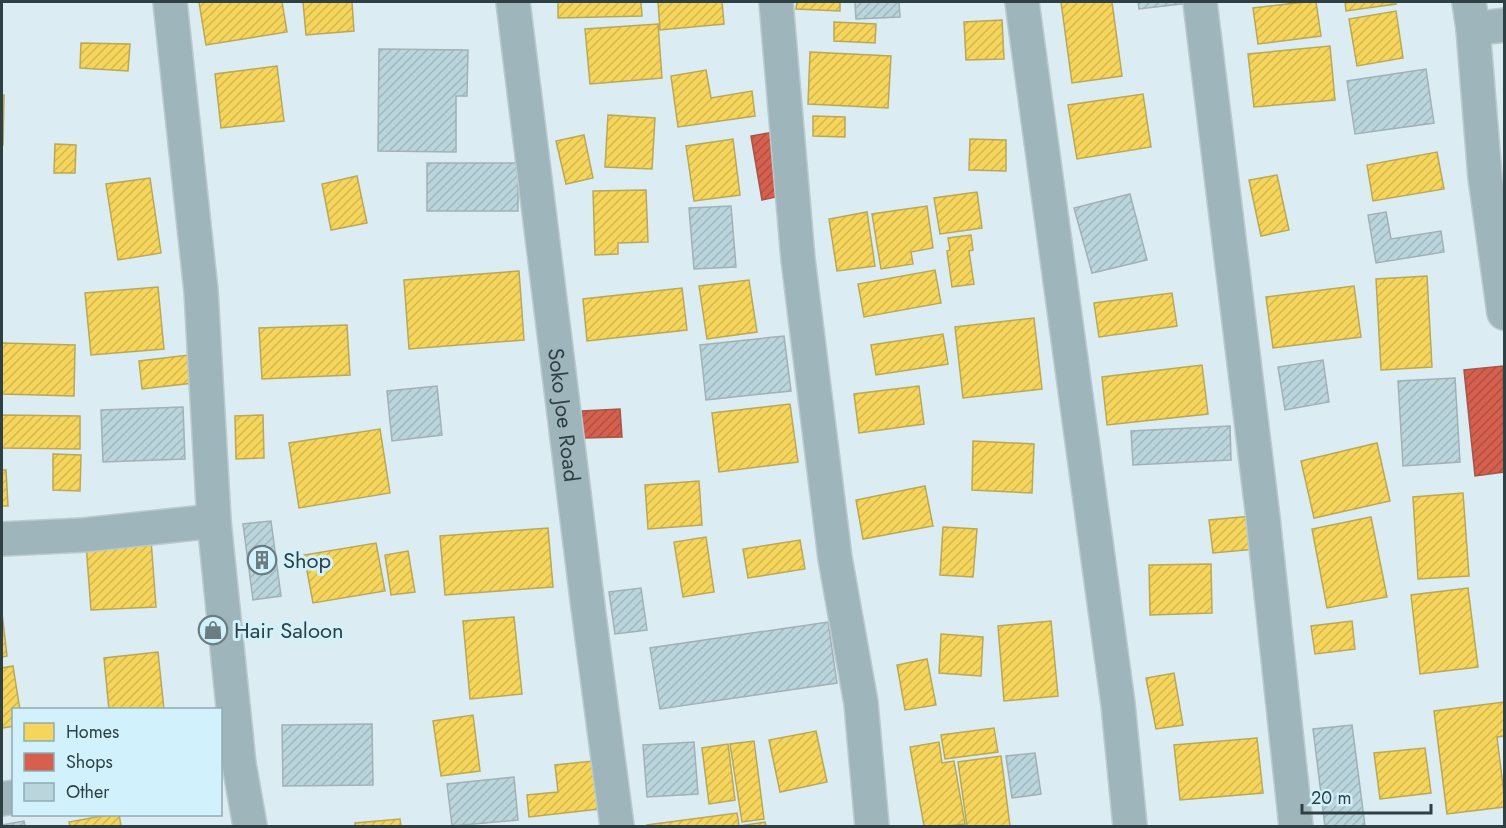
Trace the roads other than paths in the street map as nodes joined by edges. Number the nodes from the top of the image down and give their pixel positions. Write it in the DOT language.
graph roads {
  1 [pos="170,2"];
  2 [pos="513,2"];
  3 [pos="776,2"];
  4 [pos="1022,2"];
  5 [pos="1200,2"];
  6 [pos="1482,18"];
  7 [pos="1504,301"];
  8 [pos="213,521"];
  9 [pos="2,539"];
  10 [pos="230,765"];
  11 [pos="250,826"];
  12 [pos="617,826"];
  13 [pos="872,826"];
  14 [pos="1130,826"];
  15 [pos="1296,826"];
  1 -- 8 [label="street"];
  2 -- 12 [label="street, Soko Joe Road"];
  3 -- 13 [label="street"];
  4 -- 14 [label="street"];
  5 -- 15 [label="street"];
  6 -- 7 [label="street"];
  8 -- 9 [label="street"];
  8 -- 10 [label="street"];
  10 -- 11 [label="street"];
}
